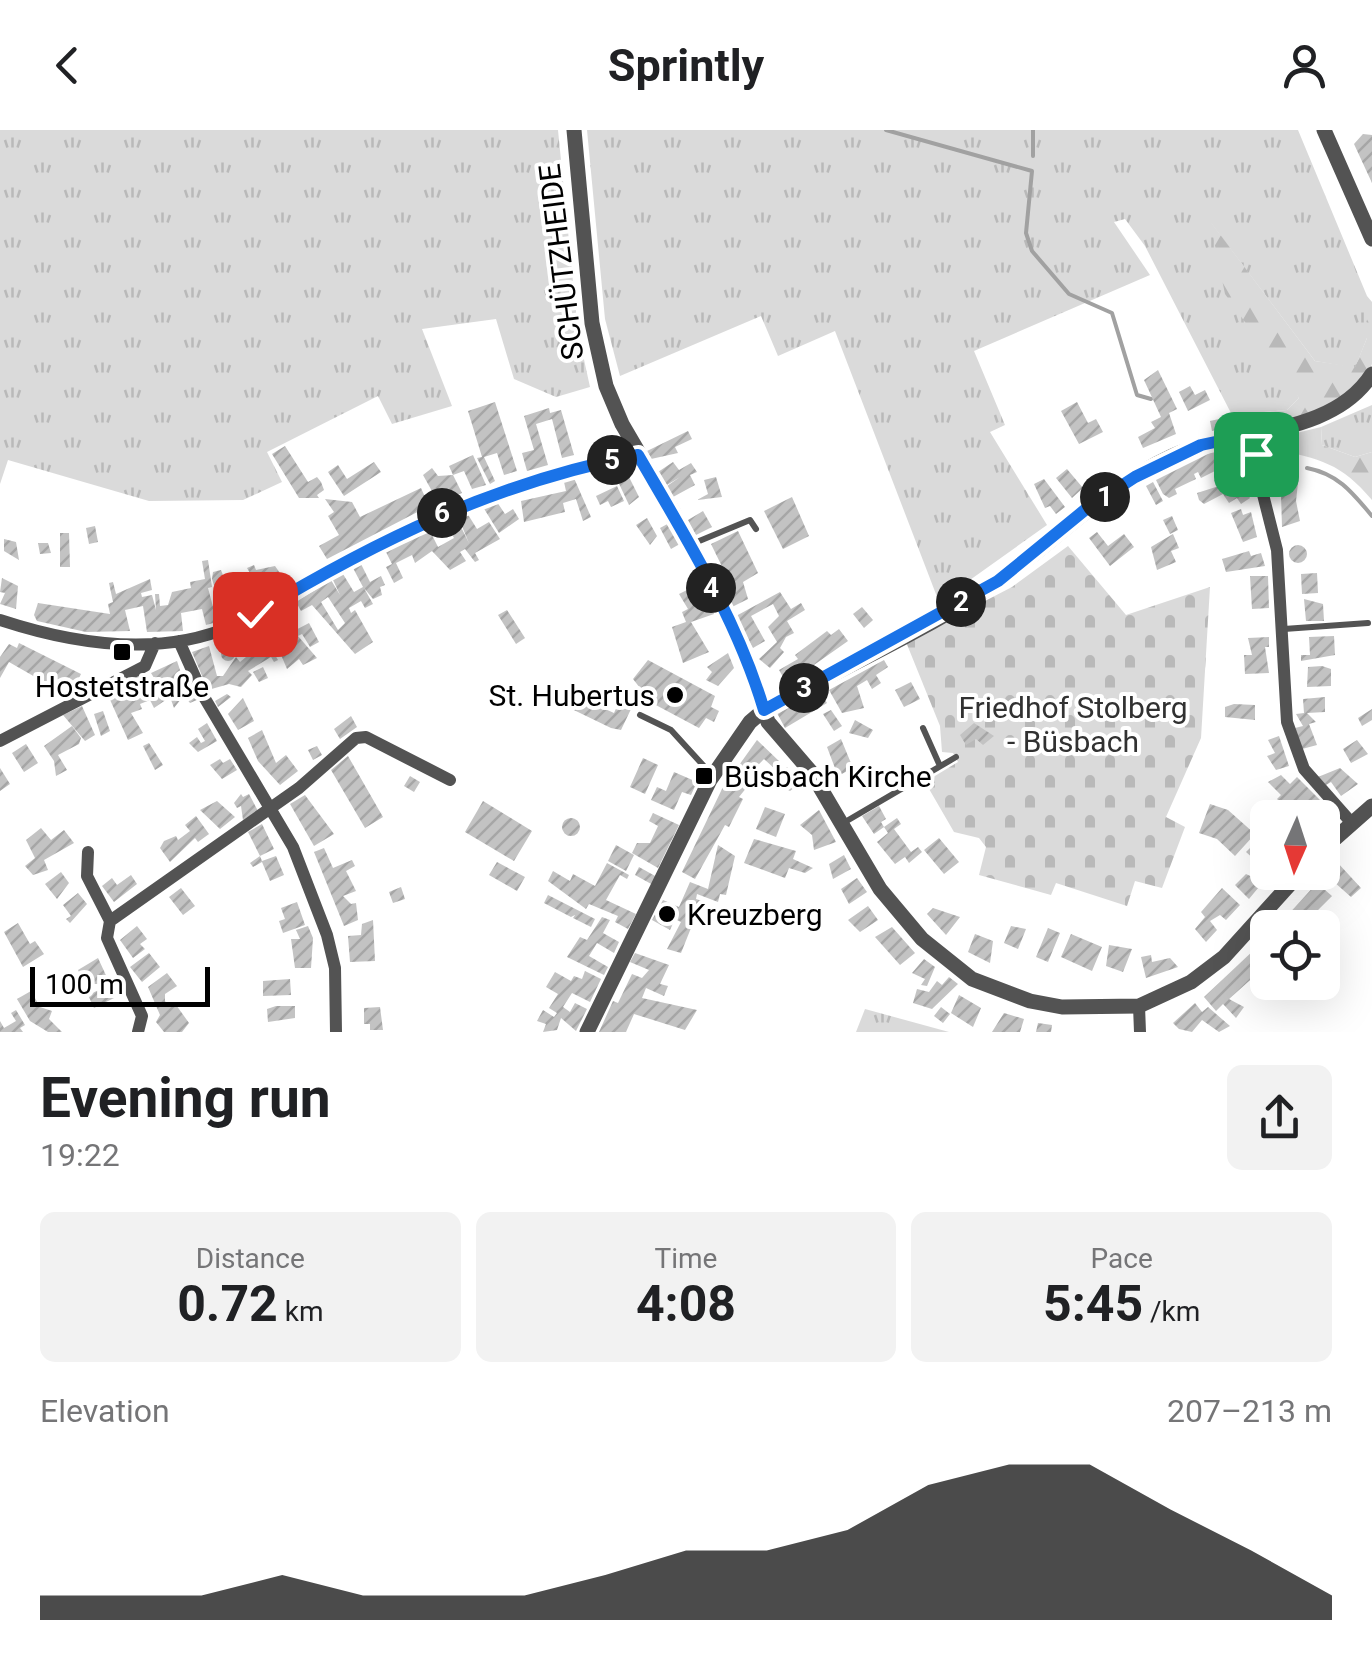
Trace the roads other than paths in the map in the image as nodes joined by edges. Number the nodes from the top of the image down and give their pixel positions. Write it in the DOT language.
graph roads {
  1 [pos="574,130"];
  2 [pos="1324,130"];
  3 [pos="1372,238"];
  4 [pos="1372,374"];
  5 [pos="1248,435"];
  6 [pos="638,455"];
  7 [pos="756,529"];
  8 [pos="691,544"];
  9 [pos="0,620"];
  10 [pos="1368,624"];
  11 [pos="1281,629"];
  12 [pos="178,641"];
  13 [pos="154,643"];
  14 [pos="764,710"];
  15 [pos="640,715"];
  16 [pos="923,728"];
  17 [pos="0,741"];
  18 [pos="956,757"];
  19 [pos="940,766"];
  20 [pos="713,776"];
  21 [pos="450,780"];
  22 [pos="1372,806"];
  23 [pos="270,808"];
  24 [pos="845,822"];
  25 [pos="1350,822"];
  26 [pos="1340,832"];
  27 [pos="88,852"];
  28 [pos="1285,890"];
  29 [pos="110,920"];
  30 [pos="1139,1006"];
  31 [pos="138,1032"];
  32 [pos="336,1032"];
  33 [pos="588,1032"];
  34 [pos="1140,1032"];
  1 -- 6 [label="street, SCHÜTZHEIDE"];
  2 -- 3 [label="street"];
  4 -- 5 [label="street"];
  5 -- 11 [label="street"];
  5 -- 14 [label="street"];
  6 -- 8 [label="street"];
  6 -- 12 [label="street"];
  7 -- 8 [label="lane"];
  8 -- 14 [label="street"];
  9 -- 13 [label="street"];
  10 -- 11 [label="lane"];
  11 -- 25 [label="street"];
  12 -- 13 [label="street"];
  12 -- 23 [label="street"];
  13 -- 17 [label="street"];
  14 -- 20 [label="street"];
  14 -- 24 [label="street"];
  15 -- 20 [label="lane"];
  16 -- 19 [label="lane"];
  18 -- 19 [label="lane"];
  19 -- 24 [label="lane"];
  20 -- 33 [label="street"];
  21 -- 23 [label="street"];
  22 -- 25 [label="street"];
  23 -- 29 [label="street"];
  23 -- 32 [label="street"];
  24 -- 30 [label="street"];
  25 -- 26 [label="street"];
  27 -- 29 [label="street"];
  28 -- 30 [label="street"];
  29 -- 31 [label="street"];
  30 -- 34 [label="street"];
}
